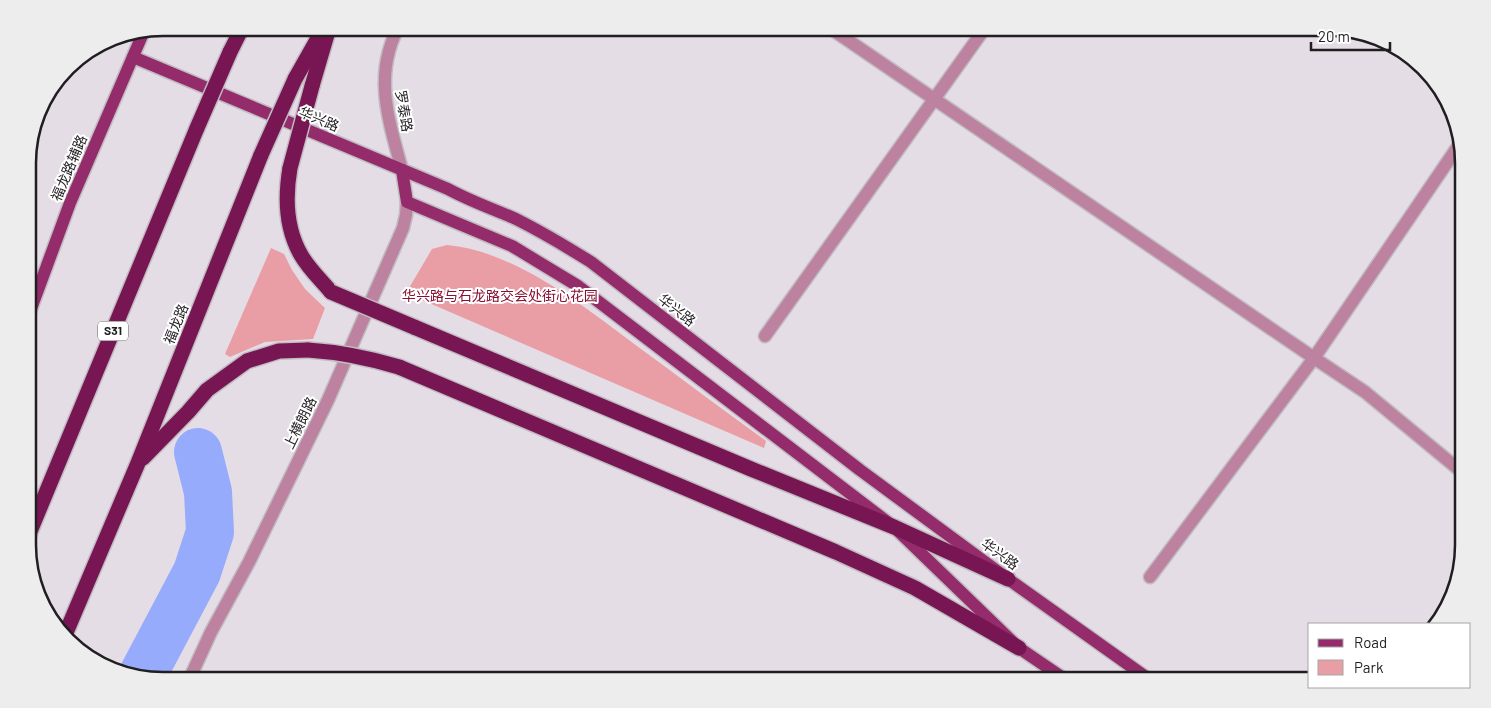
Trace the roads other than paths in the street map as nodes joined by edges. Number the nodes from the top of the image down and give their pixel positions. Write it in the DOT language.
graph roads {
  1 [pos="238,36"];
  2 [pos="319,36"];
  3 [pos="327,36"];
  4 [pos="394,36"];
  5 [pos="842,36"];
  6 [pos="979,36"];
  7 [pos="141,39"];
  8 [pos="133,57"];
  9 [pos="933,99"];
  10 [pos="1454,152"];
  11 [pos="402,170"];
  12 [pos="407,202"];
  13 [pos="37,294"];
  14 [pos="765,336"];
  15 [pos="1314,358"];
  16 [pos="138,463"];
  17 [pos="1455,466"];
  18 [pos="36,517"];
  19 [pos="894,527"];
  20 [pos="1150,577"];
  21 [pos="1008,579"];
  22 [pos="68,628"];
  23 [pos="1019,648"];
  24 [pos="1053,671"];
  25 [pos="1138,671"];
  26 [pos="193,672"];
  1 -- 18 [label="highway, S31, bridge"];
  2 -- 16 [label="highway, 福龙路, bridge"];
  3 -- 19 [label="highway, bridge"];
  4 -- 11 [label="street, 罗泰路"];
  5 -- 9 [label="street"];
  6 -- 9 [label="street"];
  7 -- 8 [label="main road, 福龙路辅路"];
  8 -- 11 [label="main road, 华兴路"];
  8 -- 13 [label="main road, 福龙路辅路"];
  9 -- 14 [label="street"];
  9 -- 15 [label="street"];
  10 -- 15 [label="street"];
  11 -- 12 [label="main road, 上横朗路"];
  11 -- 21 [label="main road, 华兴路"];
  12 -- 19 [label="main road"];
  12 -- 26 [label="street, 上横朗路"];
  15 -- 17 [label="street"];
  15 -- 20 [label="street"];
  16 -- 22 [label="highway, 福龙路"];
  16 -- 23 [label="highway, bridge"];
  19 -- 21 [label="highway"];
  19 -- 23 [label="main road"];
  21 -- 25 [label="main road, 华兴路"];
  23 -- 24 [label="main road"];
}
